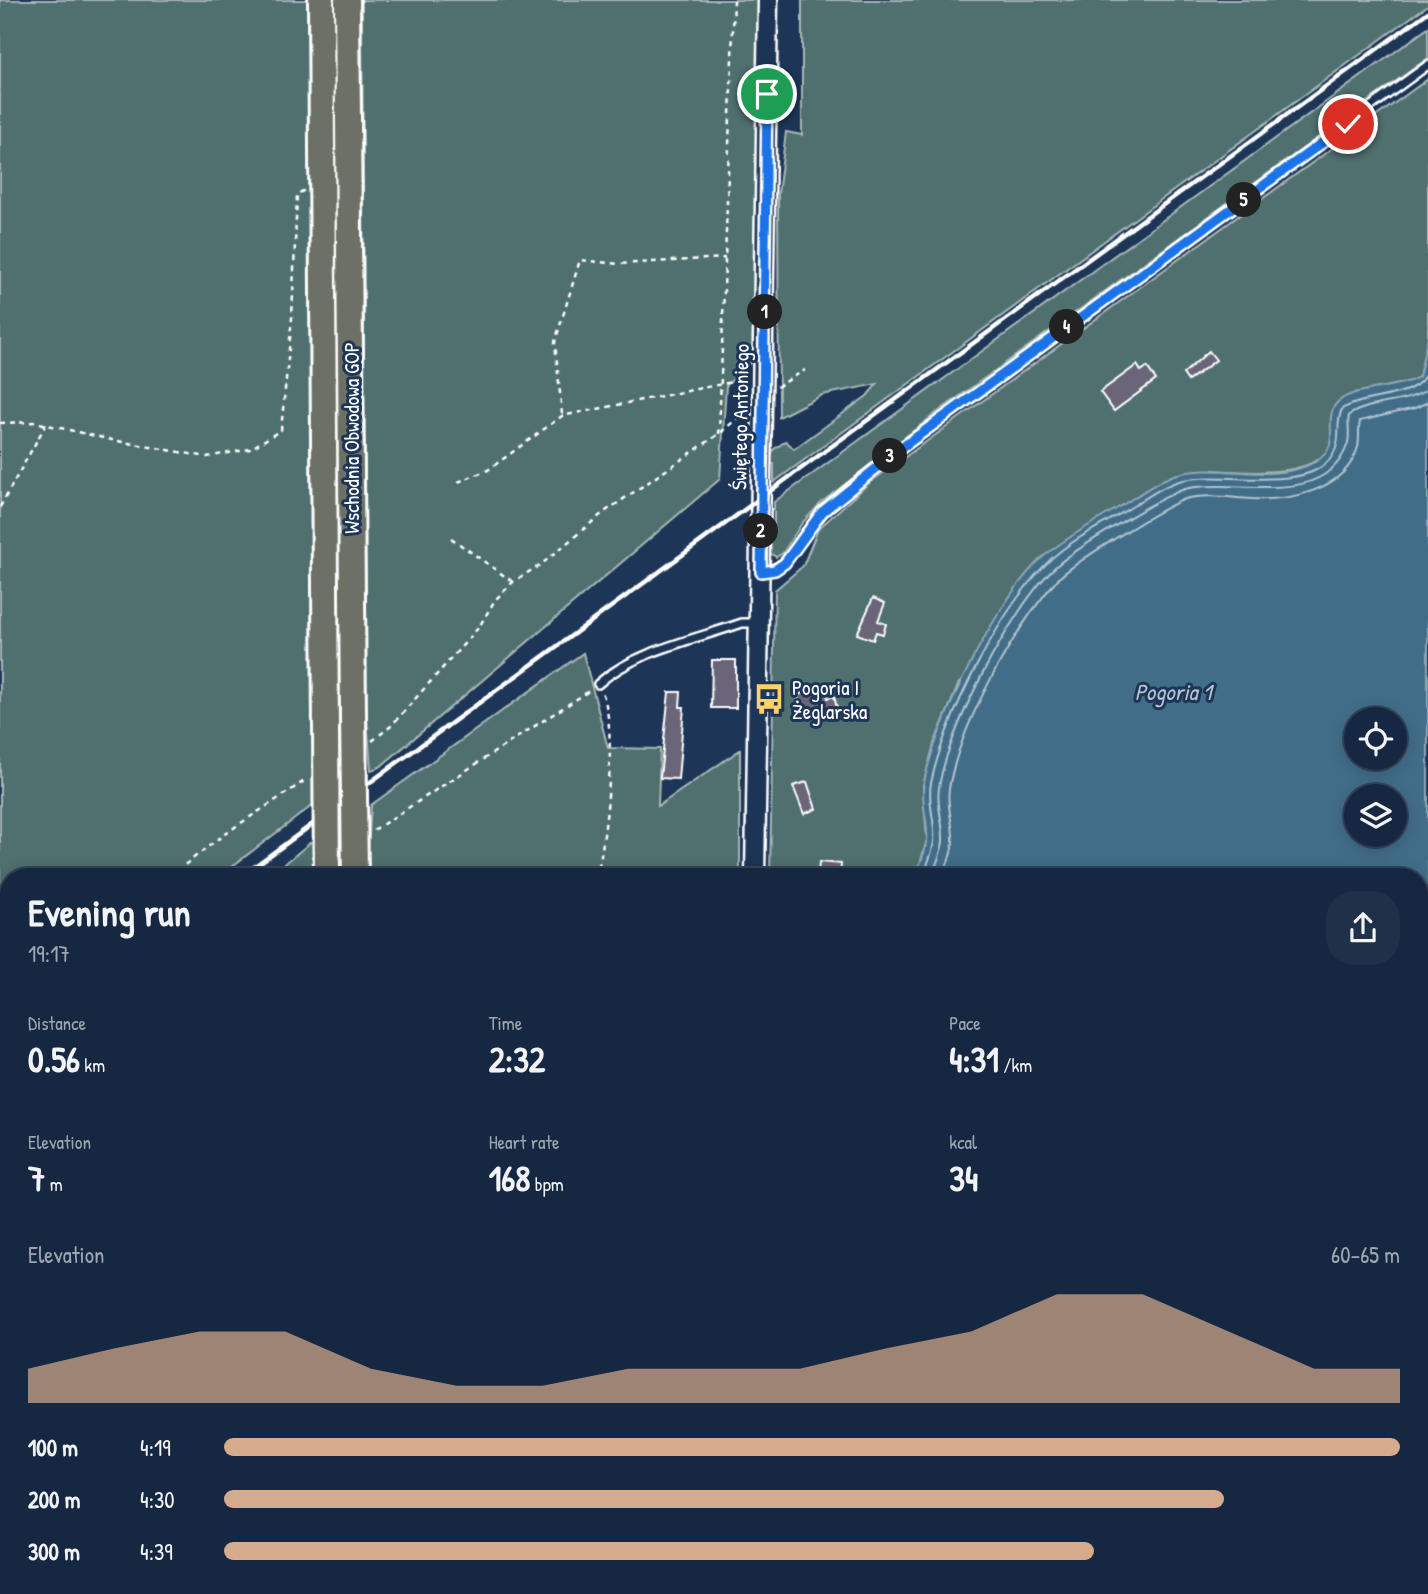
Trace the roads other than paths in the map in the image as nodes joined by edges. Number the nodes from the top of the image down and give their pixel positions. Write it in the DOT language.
graph roads {
  1 [pos="321,0"];
  2 [pos="347,0"];
  3 [pos="768,0"];
  4 [pos="1428,65"];
  5 [pos="761,572"];
  6 [pos="760,623"];
  7 [pos="598,684"];
  8 [pos="327,868"];
  9 [pos="355,868"];
  10 [pos="755,868"];
  1 -- 8 [label="highway, Wschodnia Obwodowa GOP, bridge"];
  2 -- 9 [label="highway, Wschodnia Obwodowa GOP, bridge"];
  3 -- 5 [label="street, Świętego Antoniego"];
  4 -- 5 [label="lane"];
  5 -- 6 [label="street, Świętego Antoniego"];
  6 -- 7 [label="lane"];
  6 -- 10 [label="street, Świętego Antoniego"];
}
